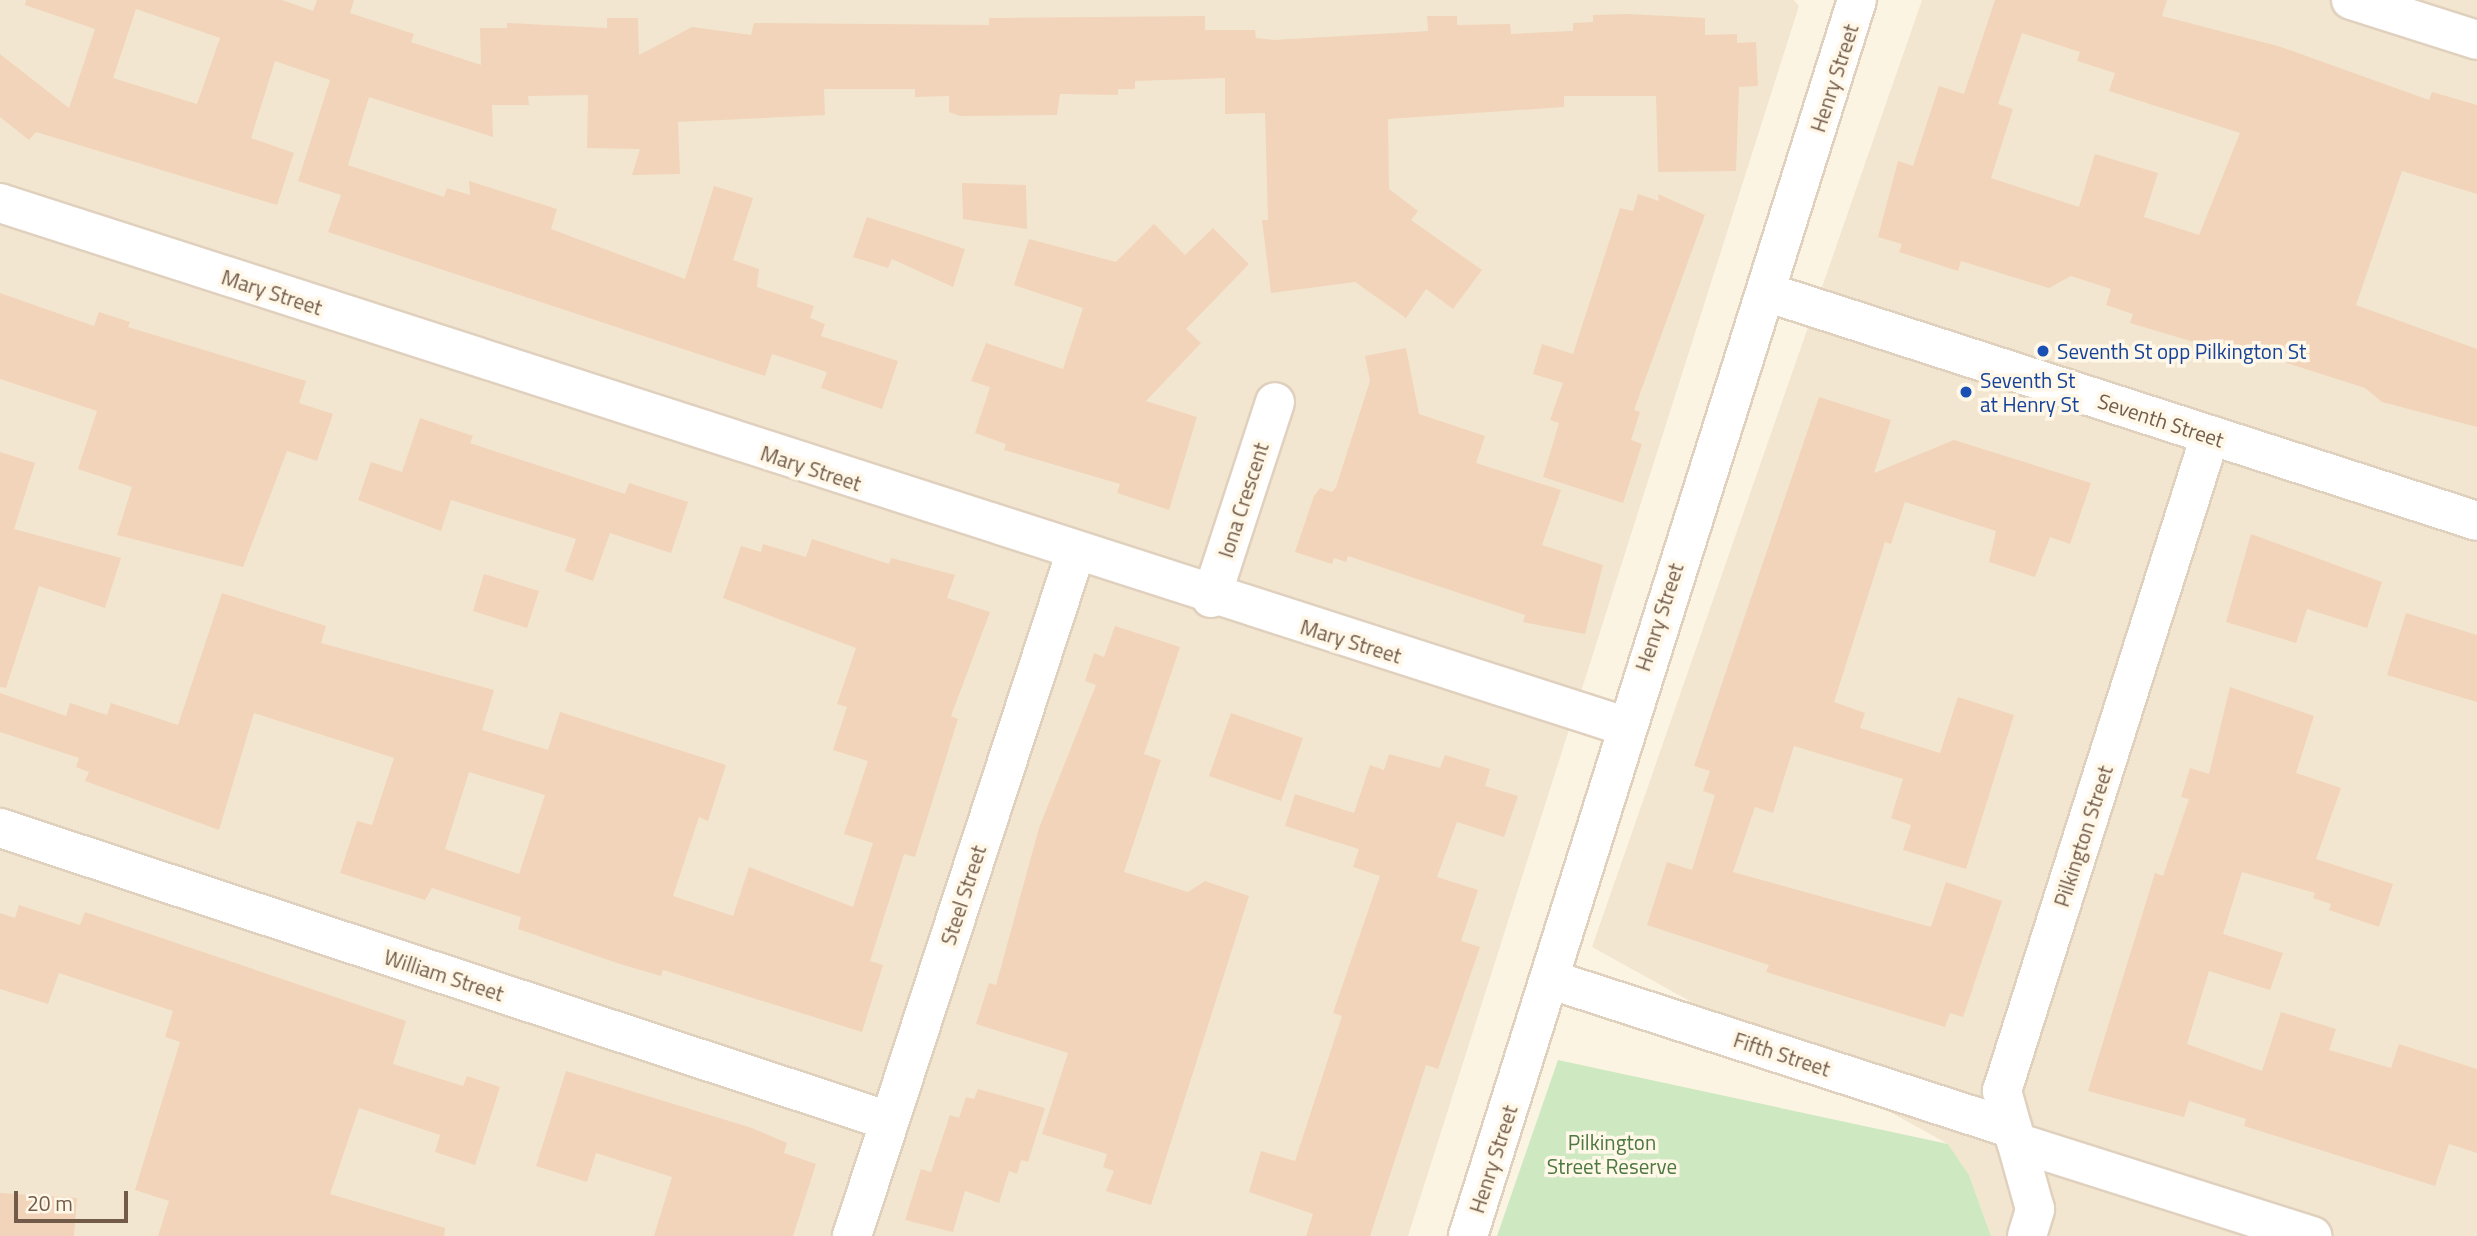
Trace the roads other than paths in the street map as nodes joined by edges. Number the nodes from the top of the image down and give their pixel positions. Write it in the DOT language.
graph roads {
  1 [pos="1857,0"];
  2 [pos="2351,0"];
  3 [pos="2477,40"];
  4 [pos="0,203"];
  5 [pos="1766,292"];
  6 [pos="1275,402"];
  7 [pos="2210,436"];
  8 [pos="2477,521"];
  9 [pos="1075,554"];
  10 [pos="1211,598"];
  11 [pos="1624,726"];
  12 [pos="0,828"];
  13 [pos="1552,980"];
  14 [pos="889,1121"];
  15 [pos="2014,1135"];
  16 [pos="852,1236"];
  17 [pos="1468,1236"];
  18 [pos="2027,1236"];
  19 [pos="2312,1236"];
  1 -- 5 [label="street, Henry Street"];
  2 -- 3 [label="street"];
  4 -- 9 [label="street, Mary Street"];
  5 -- 7 [label="street, Seventh Street"];
  5 -- 11 [label="street, Henry Street"];
  6 -- 10 [label="street, Iona Crescent"];
  7 -- 8 [label="street, Seventh Street"];
  7 -- 15 [label="street, Pilkington Street"];
  9 -- 10 [label="street, Mary Street"];
  9 -- 14 [label="street, Steel Street"];
  10 -- 11 [label="street, Mary Street"];
  11 -- 13 [label="street, Henry Street"];
  12 -- 14 [label="street, William Street"];
  13 -- 15 [label="street, Fifth Street"];
  13 -- 17 [label="street, Henry Street"];
  14 -- 16 [label="street, Steel Street"];
  15 -- 18 [label="street, Pilkington Street"];
  15 -- 19 [label="street, Fifth Street"];
}
